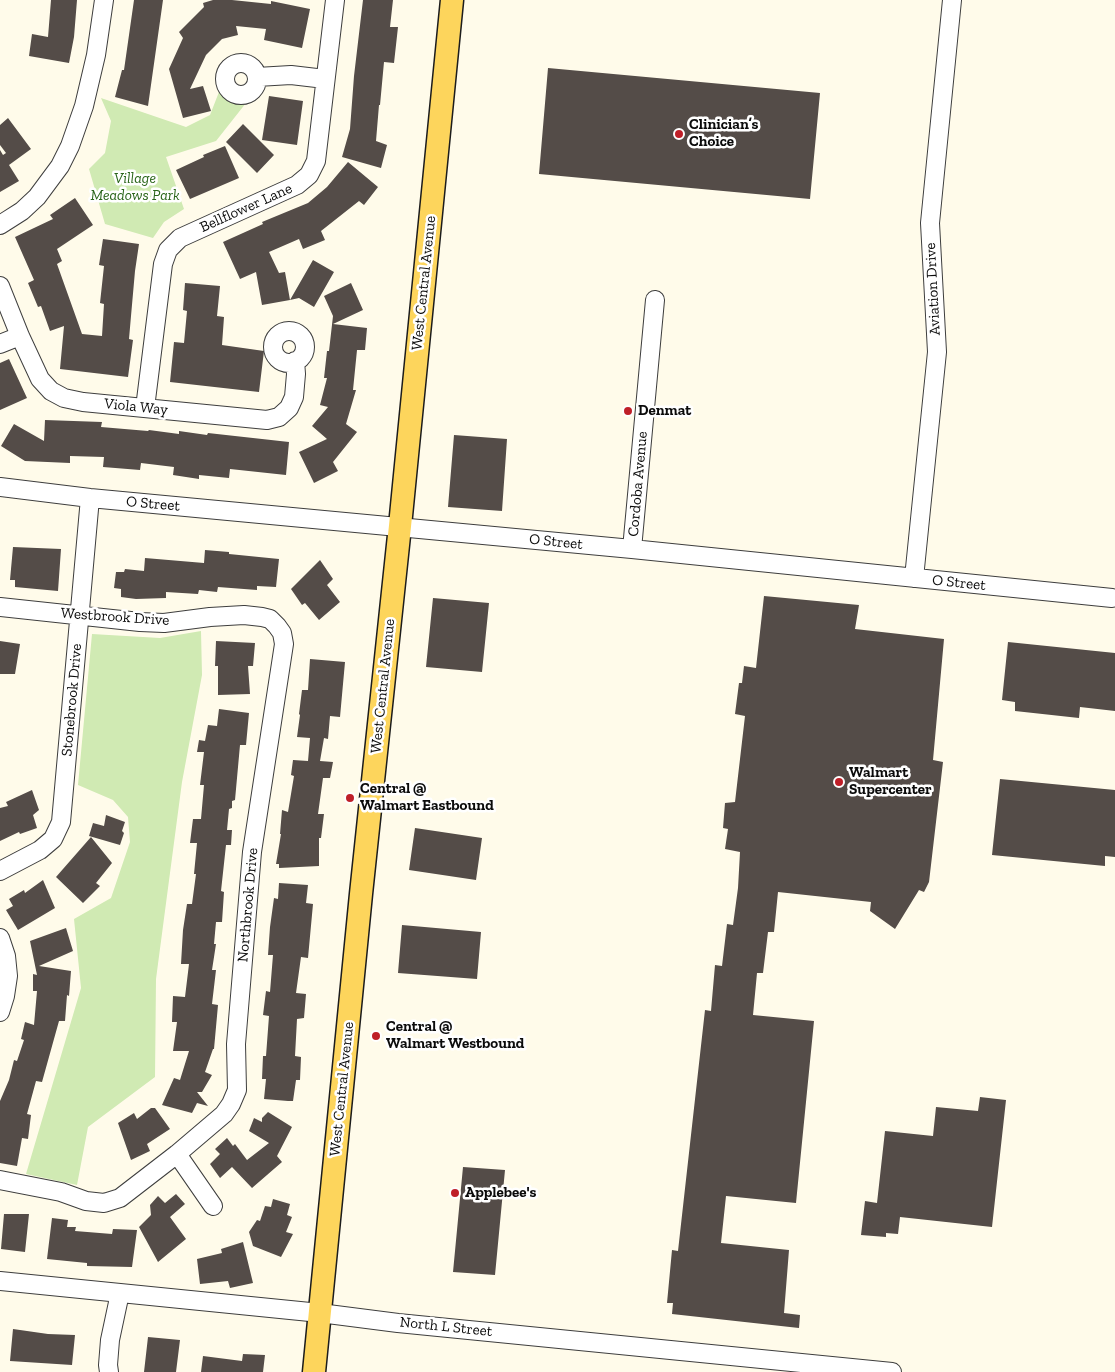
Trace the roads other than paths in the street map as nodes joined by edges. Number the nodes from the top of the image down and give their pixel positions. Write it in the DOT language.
graph roads {
  1 [pos="104,0"];
  2 [pos="335,0"];
  3 [pos="452,0"];
  4 [pos="952,0"];
  5 [pos="257,77"];
  6 [pos="325,79"];
  7 [pos="0,225"];
  8 [pos="0,286"];
  9 [pos="655,300"];
  10 [pos="20,336"];
  11 [pos="0,344"];
  12 [pos="295,361"];
  13 [pos="145,408"];
  14 [pos="0,488"];
  15 [pos="90,498"];
  16 [pos="400,526"];
  17 [pos="632,549"];
  18 [pos="914,578"];
  19 [pos="1112,598"];
  20 [pos="0,607"];
  21 [pos="79,615"];
  22 [pos="282,634"];
  23 [pos="0,871"];
  24 [pos="0,938"];
  25 [pos="0,1012"];
  26 [pos="177,1154"];
  27 [pos="0,1180"];
  28 [pos="213,1206"];
  29 [pos="0,1281"];
  30 [pos="120,1293"];
  31 [pos="320,1313"];
  32 [pos="109,1372"];
  33 [pos="314,1372"];
  34 [pos="892,1372"];
  1 -- 7 [label="street"];
  2 -- 6 [label="street, Bellflower Lane"];
  3 -- 16 [label="main road, West Central Avenue"];
  4 -- 18 [label="street, Aviation Drive"];
  5 -- 6 [label="street"];
  6 -- 13 [label="street, Bellflower Lane"];
  8 -- 10 [label="street, Viola Way"];
  9 -- 17 [label="street, Cordoba Avenue"];
  10 -- 11 [label="street"];
  10 -- 13 [label="street, Viola Way"];
  12 -- 13 [label="street, Viola Way"];
  14 -- 15 [label="street, O Street"];
  15 -- 16 [label="street, O Street"];
  15 -- 21 [label="street, Stonebrook Drive"];
  16 -- 17 [label="street, O Street"];
  16 -- 31 [label="main road, West Central Avenue"];
  17 -- 18 [label="street, O Street"];
  18 -- 19 [label="street, O Street"];
  20 -- 21 [label="street, Westbrook Drive"];
  21 -- 22 [label="street, Westbrook Drive"];
  21 -- 23 [label="street, Stonebrook Drive"];
  22 -- 26 [label="street, Northbrook Drive"];
  24 -- 25 [label="street"];
  26 -- 27 [label="street, Northbrook Drive"];
  26 -- 28 [label="street"];
  29 -- 30 [label="street, North L Street"];
  30 -- 31 [label="street, North L Street"];
  30 -- 32 [label="street"];
  31 -- 33 [label="main road, West Central Avenue"];
  31 -- 34 [label="street, North L Street"];
}
